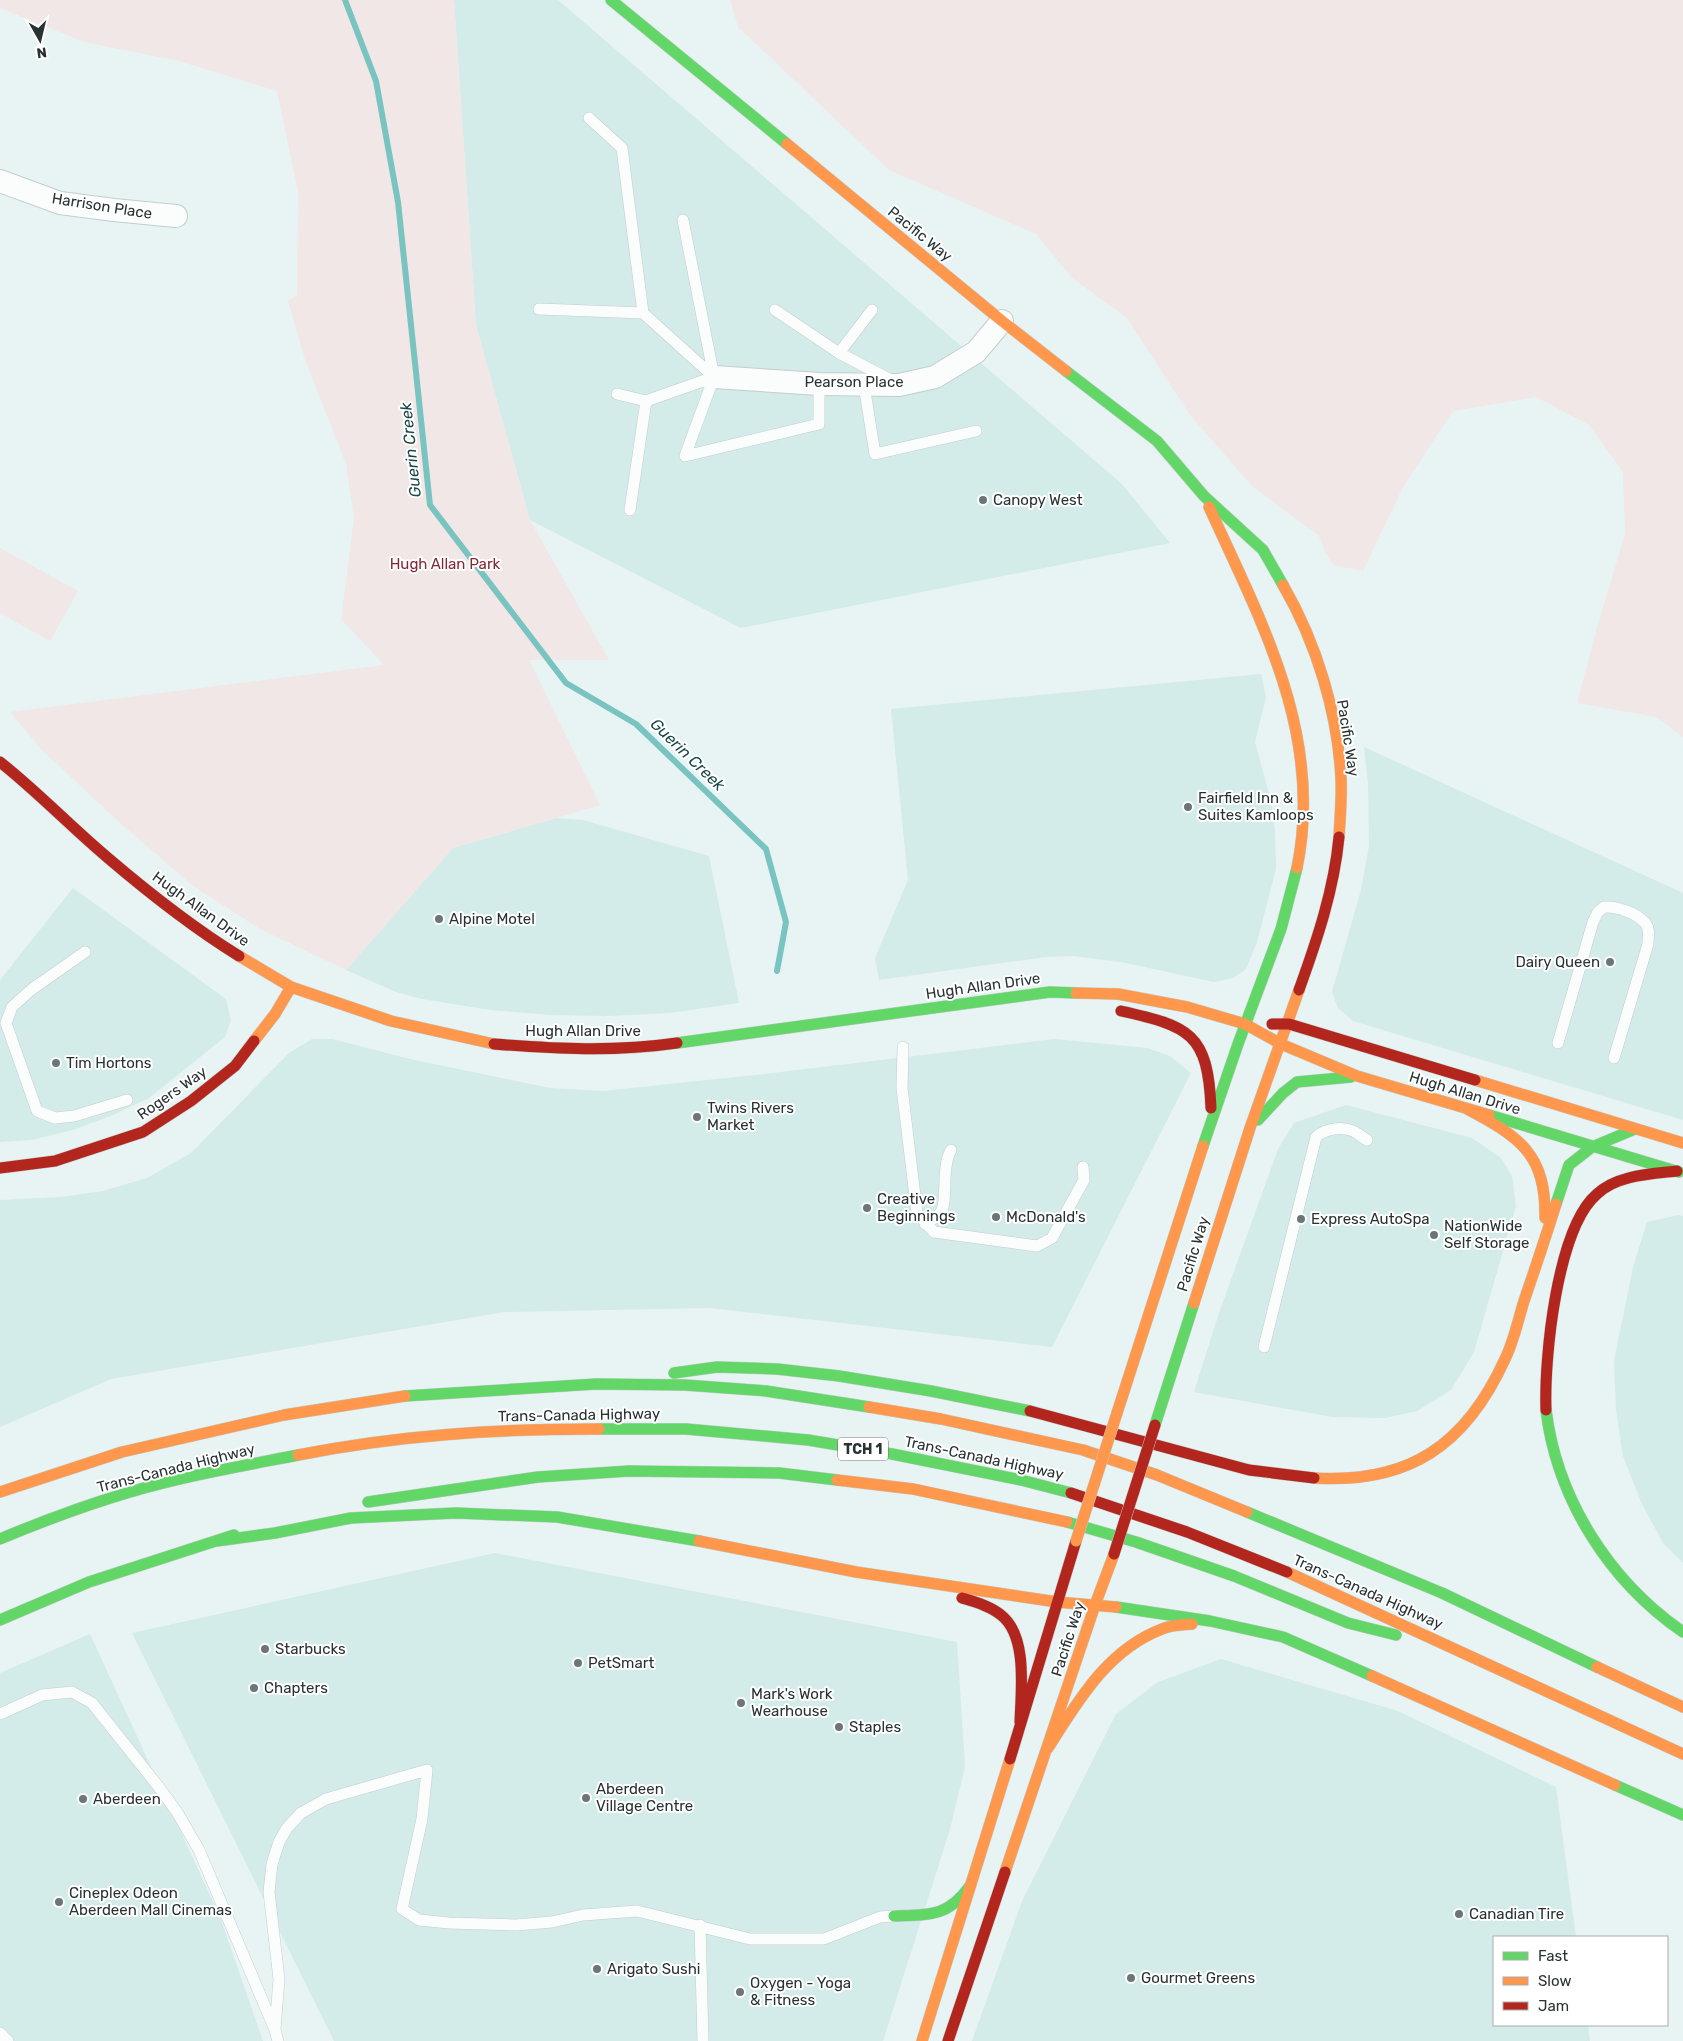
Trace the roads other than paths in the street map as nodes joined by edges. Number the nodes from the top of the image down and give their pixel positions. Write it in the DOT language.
graph roads {
  1 [pos="611,0"];
  2 [pos="589,118"];
  3 [pos="1,184"];
  4 [pos="176,216"];
  5 [pos="683,220"];
  6 [pos="539,310"];
  7 [pos="775,310"];
  8 [pos="872,310"];
  9 [pos="643,313"];
  10 [pos="1002,321"];
  11 [pos="839,353"];
  12 [pos="714,377"];
  13 [pos="818,384"];
  14 [pos="899,384"];
  15 [pos="864,385"];
  16 [pos="617,394"];
  17 [pos="646,401"];
  18 [pos="976,430"];
  19 [pos="1204,496"];
  20 [pos="630,510"];
  21 [pos="0,762"];
  22 [pos="85,952"];
  23 [pos="291,987"];
  24 [pos="1050,992"];
  25 [pos="1245,1024"];
  26 [pos="1288,1024"];
  27 [pos="1558,1043"];
  28 [pos="1281,1044"];
  29 [pos="903,1047"];
  30 [pos="1614,1058"];
  31 [pos="1357,1076"];
  32 [pos="128,1100"];
  33 [pos="1467,1109"];
  34 [pos="1212,1120"];
  35 [pos="1250,1128"];
  36 [pos="1635,1129"];
  37 [pos="1367,1140"];
  38 [pos="1683,1143"];
  39 [pos="1592,1147"];
  40 [pos="951,1150"];
  41 [pos="1083,1167"];
  42 [pos="0,1168"];
  43 [pos="1680,1172"];
  44 [pos="925,1224"];
  45 [pos="1543,1240"];
  46 [pos="1264,1347"];
  47 [pos="596,1384"];
  48 [pos="0,1492"];
  49 [pos="355,1504"];
  50 [pos="268,1522"];
  51 [pos="0,1538"];
  52 [pos="217,1541"];
  53 [pos="856,1572"];
  54 [pos="1057,1602"];
  55 [pos="1095,1605"];
  56 [pos="0,1620"];
  57 [pos="1210,1621"];
  58 [pos="1683,1632"];
  59 [pos="1466,1653"];
  60 [pos="1683,1707"];
  61 [pos="0,1714"];
  62 [pos="1020,1722"];
  63 [pos="1048,1748"];
  64 [pos="1683,1754"];
  65 [pos="1683,1815"];
  66 [pos="972,1885"];
  67 [pos="894,1916"];
  68 [pos="700,1925"];
  69 [pos="924,1926"];
  70 [pos="941,1942"];
  71 [pos="945,1972"];
  72 [pos="0,2033"];
  73 [pos="276,2036"];
  74 [pos="8,2041"];
  75 [pos="703,2041"];
  76 [pos="922,2041"];
  77 [pos="948,2041"];
  1 -- 10 [label="main road, Pacific Way"];
  2 -- 9 [label="lane"];
  3 -- 4 [label="street, Harrison Place"];
  5 -- 12 [label="lane"];
  6 -- 9 [label="lane"];
  7 -- 11 [label="lane"];
  8 -- 11 [label="lane"];
  9 -- 12 [label="lane"];
  10 -- 14 [label="street, Pearson Place"];
  10 -- 19 [label="main road, Pacific Way"];
  11 -- 14 [label="lane"];
  12 -- 13 [label="street, Pearson Place"];
  12 -- 13 [label="lane"];
  12 -- 17 [label="lane"];
  13 -- 15 [label="street, Pearson Place"];
  14 -- 15 [label="street, Pearson Place"];
  15 -- 18 [label="lane"];
  16 -- 17 [label="lane"];
  17 -- 20 [label="lane"];
  19 -- 25 [label="main road, Pacific Way"];
  19 -- 26 [label="main road, Pacific Way"];
  21 -- 23 [label="main road, Hugh Allan Drive"];
  22 -- 32 [label="lane"];
  23 -- 24 [label="main road, Hugh Allan Drive"];
  23 -- 42 [label="main road, Rogers Way"];
  24 -- 25 [label="main road, Hugh Allan Drive"];
  24 -- 34 [label="main road"];
  25 -- 26 [label="main road, Hugh Allan Drive"];
  25 -- 28 [label="main road, Hugh Allan Drive"];
  25 -- 34 [label="main road, Pacific Way"];
  26 -- 28 [label="main road, Pacific Way"];
  26 -- 36 [label="main road, Hugh Allan Drive"];
  27 -- 30 [label="lane"];
  28 -- 31 [label="main road, Hugh Allan Drive"];
  28 -- 35 [label="main road, Pacific Way"];
  29 -- 44 [label="lane"];
  31 -- 33 [label="main road, Hugh Allan Drive"];
  31 -- 35 [label="main road"];
  33 -- 39 [label="main road, Hugh Allan Drive"];
  33 -- 45 [label="main road"];
  34 -- 54 [label="main road, Pacific Way, bridge"];
  35 -- 55 [label="main road, Pacific Way, bridge"];
  36 -- 38 [label="main road, Hugh Allan Drive"];
  36 -- 39 [label="main road"];
  37 -- 46 [label="lane"];
  39 -- 43 [label="main road, Hugh Allan Drive"];
  39 -- 45 [label="main road"];
  40 -- 44 [label="lane"];
  41 -- 44 [label="lane"];
  43 -- 58 [label="main road"];
  45 -- 47 [label="main road"];
  47 -- 48 [label="main road, Trans-Canada Highway"];
  47 -- 60 [label="main road, Trans-Canada Highway"];
  49 -- 59 [label="main road"];
  50 -- 52 [label="main road"];
  51 -- 59 [label="main road, Trans-Canada Highway / TCH 1"];
  52 -- 53 [label="main road"];
  52 -- 56 [label="main road"];
  53 -- 54 [label="main road"];
  53 -- 62 [label="main road"];
  54 -- 55 [label="main road"];
  54 -- 62 [label="main road, Pacific Way"];
  55 -- 57 [label="main road"];
  55 -- 63 [label="main road, Pacific Way"];
  57 -- 63 [label="main road"];
  57 -- 65 [label="main road"];
  59 -- 64 [label="main road, Trans-Canada Highway / TCH 1"];
  61 -- 73 [label="lane"];
  62 -- 66 [label="main road, Pacific Way"];
  63 -- 77 [label="main road, Pacific Way"];
  66 -- 67 [label="main road"];
  66 -- 71 [label="main road, Pacific Way"];
  67 -- 68 [label="lane"];
  67 -- 69 [label="main road"];
  68 -- 73 [label="lane"];
  68 -- 75 [label="lane"];
  70 -- 71 [label="main road"];
  71 -- 76 [label="main road, Pacific Way"];
  72 -- 74 [label="lane"];
}
